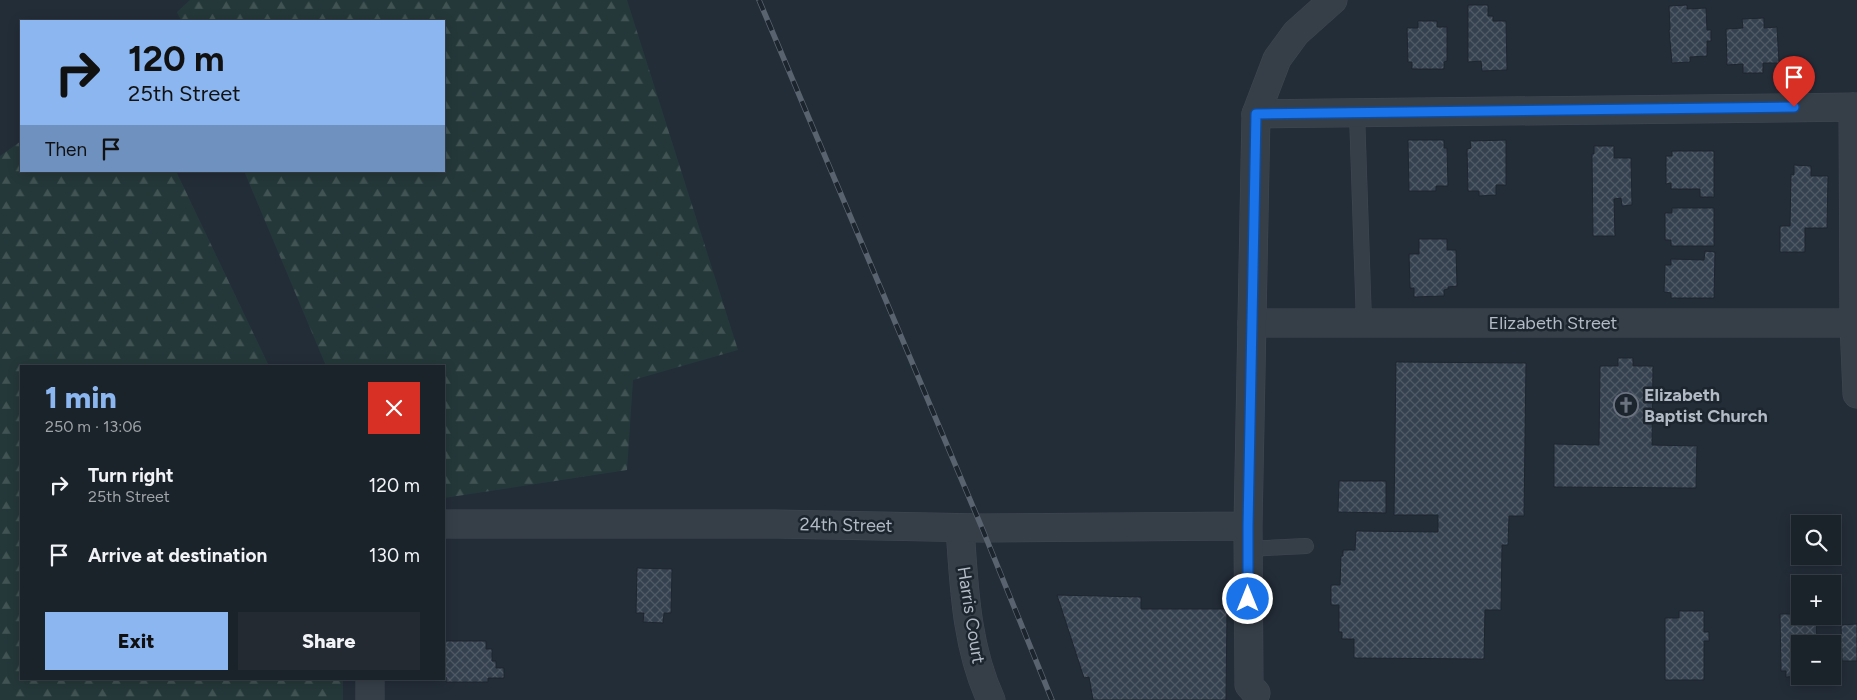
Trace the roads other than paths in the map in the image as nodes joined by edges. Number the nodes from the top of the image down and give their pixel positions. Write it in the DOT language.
graph roads {
  1 [pos="1333,0"];
  2 [pos="1855,107"];
  3 [pos="1357,113"];
  4 [pos="1256,114"];
  5 [pos="1854,322"];
  6 [pos="1252,323"];
  7 [pos="1364,323"];
  8 [pos="1857,394"];
  9 [pos="445,524"];
  10 [pos="960,528"];
  11 [pos="1248,538"];
  12 [pos="1306,546"];
  13 [pos="370,680"];
  14 [pos="985,696"];
  15 [pos="1259,696"];
  16 [pos="370,700"];
  1 -- 4 [label="street"];
  2 -- 3 [label="street"];
  2 -- 5 [label="street"];
  3 -- 4 [label="street"];
  3 -- 7 [label="lane"];
  4 -- 6 [label="street"];
  5 -- 7 [label="street, Elizabeth Street"];
  5 -- 8 [label="street"];
  6 -- 7 [label="street, Elizabeth Street"];
  6 -- 11 [label="street"];
  9 -- 10 [label="street, 24th Street"];
  10 -- 11 [label="street, 24th Street"];
  10 -- 14 [label="street, Harris Court"];
  11 -- 12 [label="lane"];
  11 -- 15 [label="street"];
  13 -- 16 [label="street"];
}
